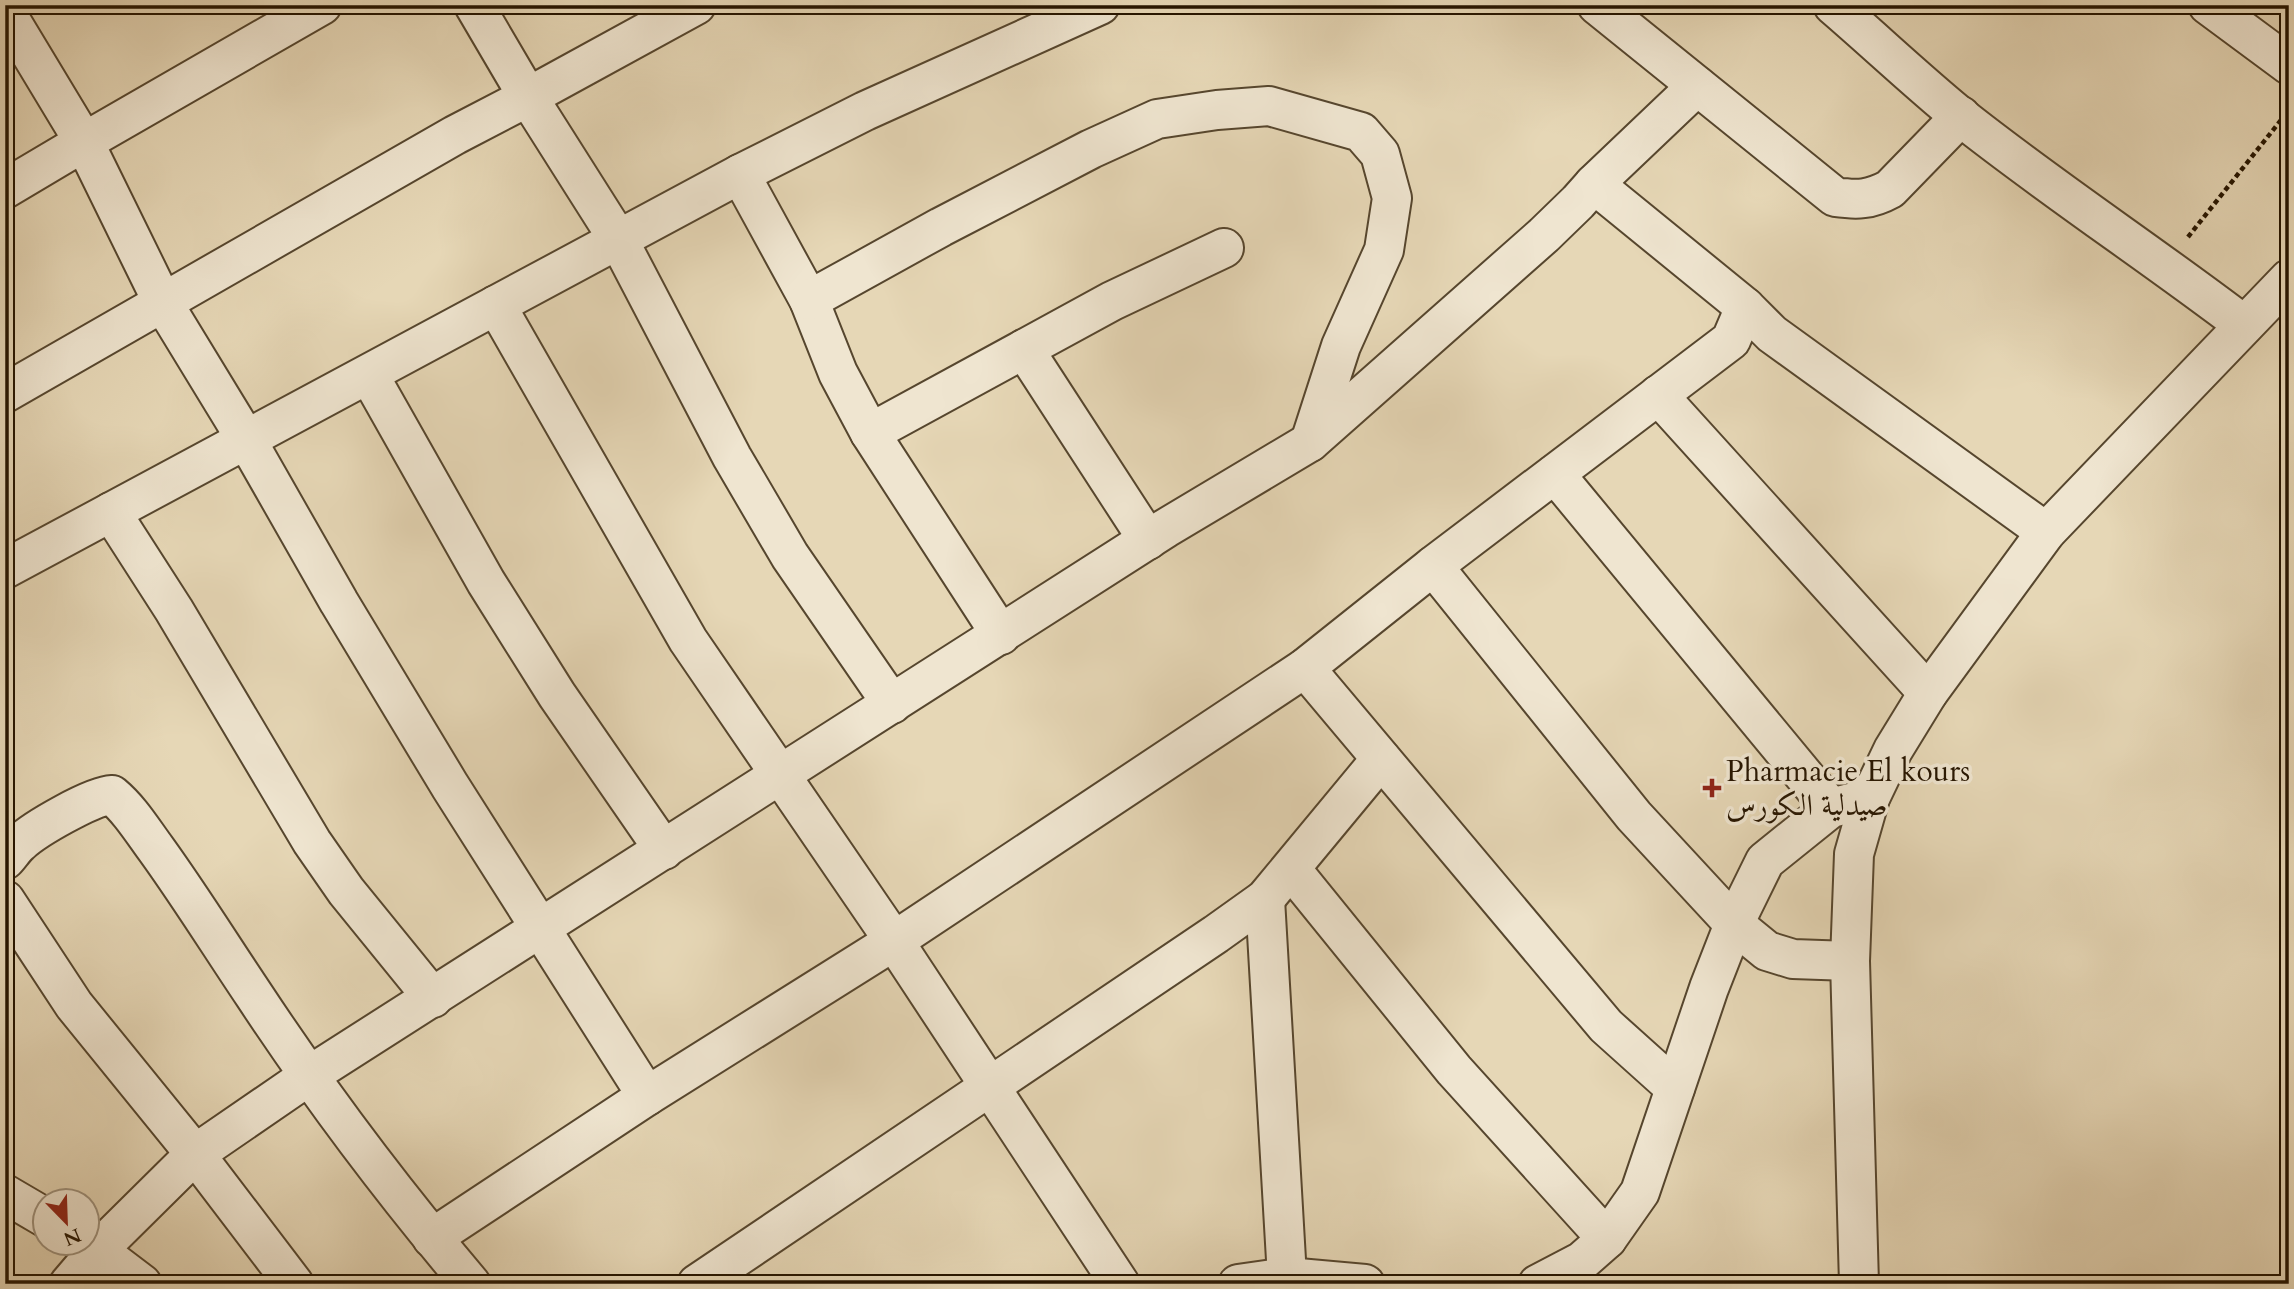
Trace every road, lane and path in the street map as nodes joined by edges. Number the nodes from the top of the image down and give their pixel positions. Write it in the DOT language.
graph roads {
  1 [pos="322,5"];
  2 [pos="474,5"];
  3 [pos="695,5"];
  4 [pos="1100,5"];
  5 [pos="1597,5"];
  6 [pos="1833,5"];
  7 [pos="2207,5"];
  8 [pos="5,11"];
  9 [pos="2289,65"];
  10 [pos="1697,86"];
  11 [pos="528,97"];
  12 [pos="2289,110"];
  13 [pos="1961,116"];
  14 [pos="84,142"];
  15 [pos="740,174"];
  16 [pos="1594,184"];
  17 [pos="5,189"];
  18 [pos="618,239"];
  19 [pos="1224,248"];
  20 [pos="2166,265"];
  21 [pos="2289,279"];
  22 [pos="808,300"];
  23 [pos="163,303"];
  24 [pos="496,305"];
  25 [pos="1745,307"];
  26 [pos="2244,325"];
  27 [pos="1024,349"];
  28 [pos="369,374"];
  29 [pos="5,393"];
  30 [pos="1658,395"];
  31 [pos="870,433"];
  32 [pos="246,439"];
  33 [pos="1310,442"];
  34 [pos="1555,474"];
  35 [pos="111,512"];
  36 [pos="2046,532"];
  37 [pos="1148,540"];
  38 [pos="1433,566"];
  39 [pos="5,569"];
  40 [pos="1000,635"];
  41 [pos="1305,668"];
  42 [pos="1928,693"];
  43 [pos="892,704"];
  44 [pos="1381,759"];
  45 [pos="781,775"];
  46 [pos="1870,798"];
  47 [pos="1831,808"];
  48 [pos="664,850"];
  49 [pos="5,860"];
  50 [pos="1291,869"];
  51 [pos="1265,899"];
  52 [pos="5,900"];
  53 [pos="1734,924"];
  54 [pos="542,928"];
  55 [pos="894,941"];
  56 [pos="1850,961"];
  57 [pos="433,998"];
  58 [pos="310,1075"];
  59 [pos="989,1087"];
  60 [pos="1675,1088"];
  61 [pos="647,1096"];
  62 [pos="195,1154"];
  63 [pos="5,1194"];
  64 [pos="32,1210"];
  65 [pos="102,1238"];
  66 [pos="432,1238"];
  67 [pos="1607,1239"];
  68 [pos="102,1253"];
  69 [pos="85,1258"];
  70 [pos="1287,1277"];
  71 [pos="69,1284"];
  72 [pos="142,1284"];
  73 [pos="294,1284"];
  74 [pos="471,1284"];
  75 [pos="697,1284"];
  76 [pos="1120,1284"];
  77 [pos="1238,1284"];
  78 [pos="1365,1284"];
  79 [pos="1538,1284"];
  80 [pos="1859,1284"];
  1 -- 14 [label="street"];
  2 -- 11 [label="street"];
  3 -- 11 [label="street"];
  4 -- 15 [label="street"];
  5 -- 10 [label="street"];
  6 -- 13 [label="street"];
  7 -- 9 [label="street"];
  8 -- 14 [label="street"];
  10 -- 13 [label="street"];
  10 -- 16 [label="street"];
  11 -- 18 [label="street"];
  11 -- 23 [label="street"];
  12 -- 20 [label="path"];
  13 -- 20 [label="street"];
  14 -- 17 [label="street"];
  14 -- 23 [label="street"];
  15 -- 18 [label="street"];
  15 -- 22 [label="street"];
  16 -- 25 [label="street"];
  16 -- 33 [label="street"];
  18 -- 24 [label="street"];
  18 -- 43 [label="street"];
  19 -- 27 [label="street"];
  20 -- 26 [label="street"];
  21 -- 26 [label="street"];
  22 -- 31 [label="street"];
  22 -- 33 [label="street"];
  23 -- 29 [label="street"];
  23 -- 32 [label="street"];
  24 -- 28 [label="street"];
  24 -- 45 [label="street"];
  25 -- 30 [label="street"];
  25 -- 36 [label="street"];
  26 -- 36 [label="street"];
  27 -- 31 [label="street"];
  27 -- 37 [label="street"];
  28 -- 32 [label="street"];
  28 -- 48 [label="street"];
  30 -- 34 [label="street"];
  30 -- 42 [label="street"];
  31 -- 40 [label="street"];
  32 -- 35 [label="street"];
  32 -- 54 [label="street"];
  33 -- 37 [label="street"];
  34 -- 38 [label="street"];
  34 -- 47 [label="street"];
  35 -- 39 [label="street"];
  35 -- 57 [label="street"];
  36 -- 42 [label="street"];
  37 -- 40 [label="street"];
  38 -- 41 [label="street"];
  38 -- 53 [label="street"];
  40 -- 43 [label="street"];
  41 -- 44 [label="street"];
  41 -- 55 [label="street"];
  42 -- 46 [label="street"];
  43 -- 45 [label="street"];
  44 -- 50 [label="street"];
  44 -- 60 [label="street"];
  45 -- 48 [label="street"];
  45 -- 55 [label="street"];
  46 -- 47 [label="street"];
  46 -- 56 [label="street"];
  47 -- 53 [label="street"];
  48 -- 54 [label="street"];
  49 -- 58 [label="street"];
  50 -- 51 [label="street"];
  50 -- 67 [label="street"];
  51 -- 59 [label="street"];
  51 -- 70 [label="street"];
  52 -- 62 [label="street"];
  53 -- 56 [label="street"];
  53 -- 60 [label="street"];
  54 -- 57 [label="street"];
  54 -- 61 [label="street"];
  55 -- 59 [label="street"];
  55 -- 61 [label="street"];
  56 -- 80 [label="street"];
  57 -- 58 [label="street"];
  58 -- 62 [label="street"];
  58 -- 66 [label="street"];
  59 -- 75 [label="street"];
  59 -- 76 [label="street"];
  60 -- 67 [label="street"];
  61 -- 66 [label="street"];
  62 -- 65 [label="street"];
  62 -- 73 [label="street"];
  63 -- 64 [label="street"];
  66 -- 74 [label="street"];
  67 -- 79 [label="street"];
  68 -- 72 [label="street"];
  69 -- 71 [label="street"];
  70 -- 77 [label="street"];
  70 -- 78 [label="street"];
}
